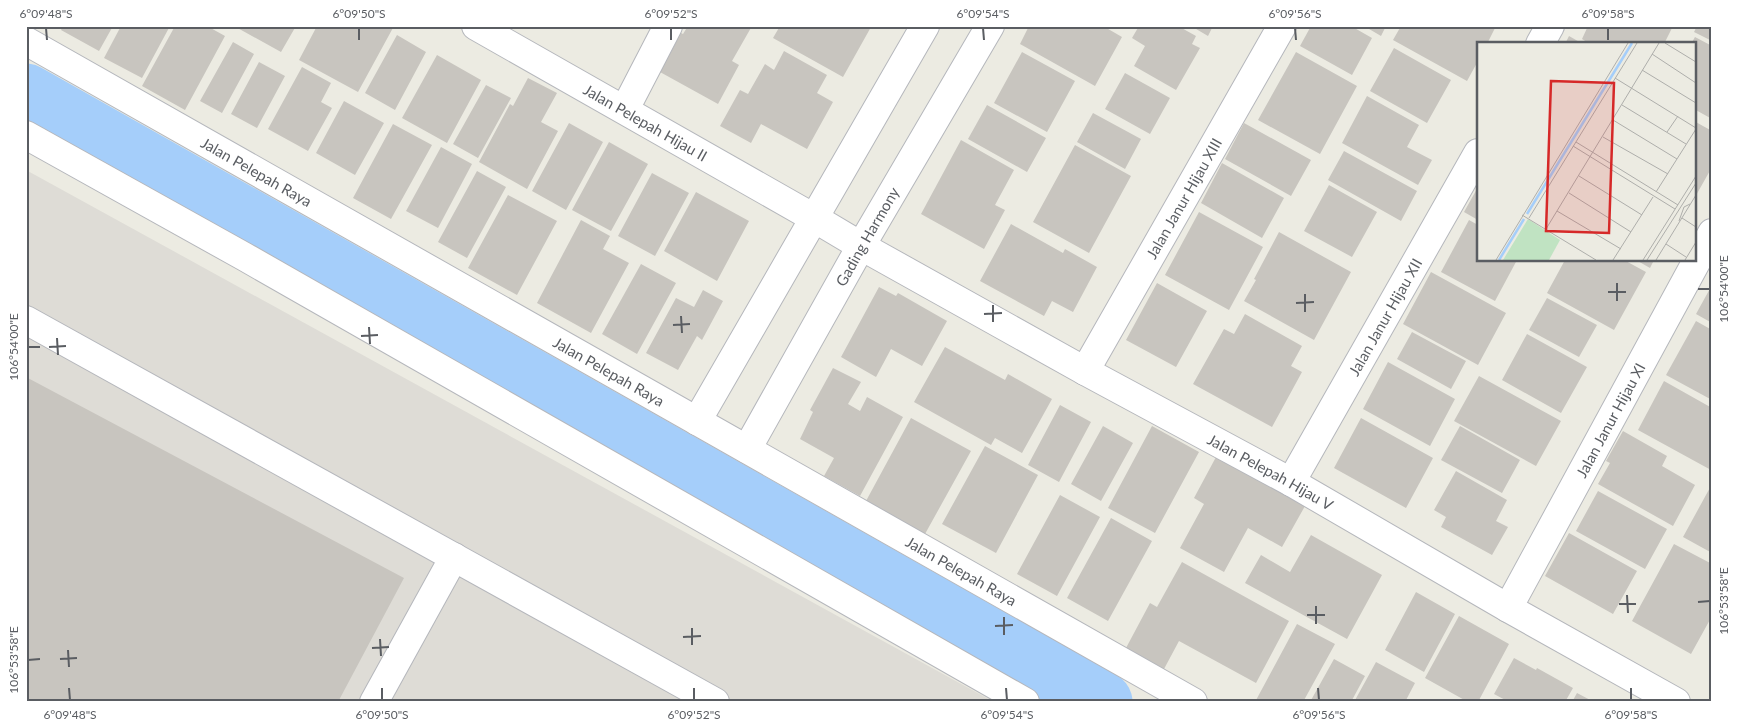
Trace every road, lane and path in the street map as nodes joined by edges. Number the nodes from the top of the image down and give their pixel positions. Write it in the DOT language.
graph roads {
  1 [pos="476,26"];
  2 [pos="668,26"];
  3 [pos="924,26"];
  4 [pos="990,26"];
  5 [pos="1282,26"];
  6 [pos="1550,26"];
  7 [pos="26,41"];
  8 [pos="1541,42"];
  9 [pos="625,109"];
  10 [pos="26,134"];
  11 [pos="1477,155"];
  12 [pos="814,218"];
  13 [pos="1712,233"];
  14 [pos="862,246"];
  15 [pos="26,320"];
  16 [pos="1085,371"];
  17 [pos="697,421"];
  18 [pos="747,449"];
  19 [pos="1291,482"];
  20 [pos="454,557"];
  21 [pos="1508,608"];
  22 [pos="702,699"];
  23 [pos="374,702"];
  24 [pos="1025,702"];
  25 [pos="1193,702"];
  26 [pos="1676,702"];
  1 -- 9 [label="street, Jalan Pelepah Hijau II"];
  2 -- 9 [label="street"];
  3 -- 12 [label="street"];
  4 -- 14 [label="street, Gading Harmony"];
  5 -- 16 [label="street, Jalan Janur Hijau XIII"];
  6 -- 8 [label="street"];
  7 -- 17 [label="street, Jalan Pelepah Raya"];
  9 -- 12 [label="street, Jalan Pelepah Hijau II"];
  10 -- 24 [label="street"];
  11 -- 19 [label="street, Jalan Janur Hijau XII"];
  12 -- 14 [label="street, Jalan Pelepah Hijau II"];
  12 -- 17 [label="street"];
  13 -- 21 [label="street, Jalan Janur Hijau XI"];
  14 -- 16 [label="street, Jalan Pelepah Hijau V"];
  14 -- 18 [label="street, Gading Harmony"];
  15 -- 20 [label="street"];
  16 -- 19 [label="street, Jalan Pelepah Hijau V"];
  17 -- 18 [label="street, Jalan Pelepah Raya"];
  18 -- 25 [label="street, Jalan Pelepah Raya"];
  19 -- 21 [label="street, Jalan Pelepah Hijau V"];
  20 -- 22 [label="street"];
  20 -- 23 [label="street"];
  21 -- 26 [label="street, Jalan Pelepah Hijau V"];
}
